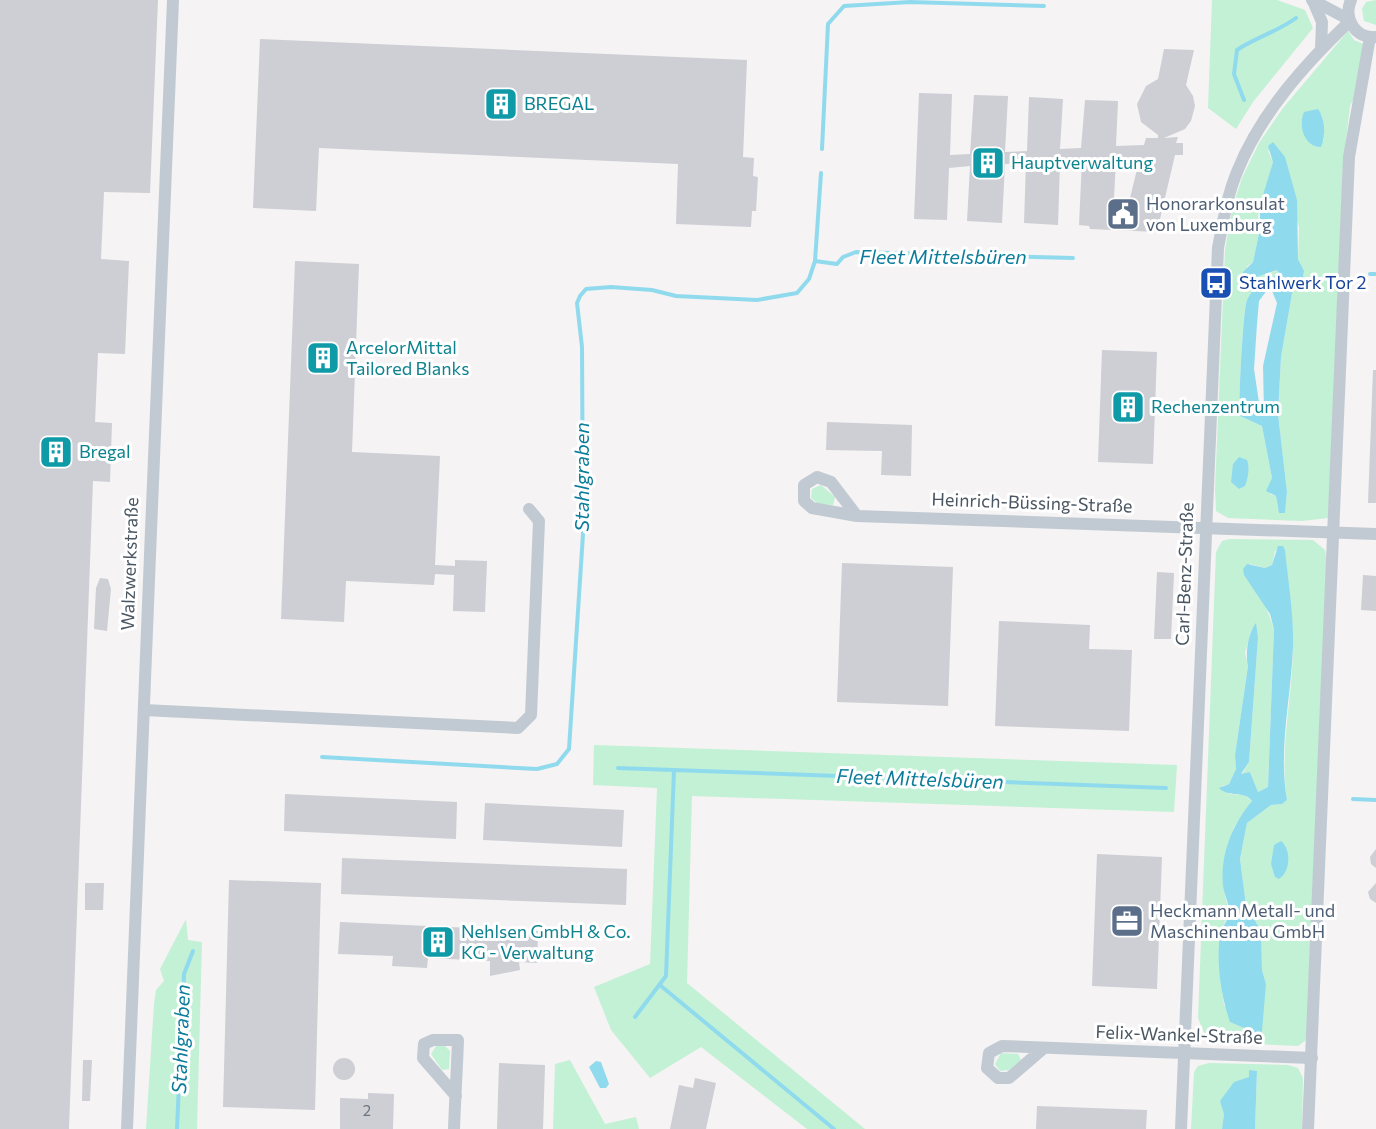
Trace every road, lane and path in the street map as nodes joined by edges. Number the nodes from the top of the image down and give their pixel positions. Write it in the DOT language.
graph roads {
  1 [pos="173,0"];
  2 [pos="1351,0"];
  3 [pos="1312,1"];
  4 [pos="1348,20"];
  5 [pos="1373,37"];
  6 [pos="1321,49"];
  7 [pos="529,509"];
  8 [pos="857,516"];
  9 [pos="1205,527"];
  10 [pos="1334,533"];
  11 [pos="1376,534"];
  12 [pos="144,710"];
  13 [pos="1044,1048"];
  14 [pos="1185,1052"];
  15 [pos="1312,1058"];
  16 [pos="456,1095"];
  17 [pos="127,1129"];
  18 [pos="454,1129"];
  19 [pos="1181,1129"];
  20 [pos="1308,1129"];
  1 -- 12 [label="street, Walzwerkstraße"];
  2 -- 4 [label="street"];
  3 -- 4 [label="street"];
  3 -- 6 [label="street"];
  4 -- 5 [label="street"];
  4 -- 6 [label="street, Carl-Benz-Straße"];
  5 -- 10 [label="street"];
  6 -- 9 [label="street, Carl-Benz-Straße"];
  7 -- 12 [label="street"];
  8 -- 9 [label="street, Heinrich-Büssing-Straße"];
  9 -- 10 [label="street, Heinrich-Büssing-Straße"];
  9 -- 14 [label="street, Carl-Benz-Straße"];
  10 -- 11 [label="street, Heinrich-Büssing-Straße"];
  10 -- 15 [label="street"];
  12 -- 17 [label="street, Walzwerkstraße"];
  13 -- 14 [label="street, Felix-Wankel-Straße"];
  14 -- 15 [label="street, Felix-Wankel-Straße"];
  14 -- 19 [label="street, Carl-Benz-Straße"];
  15 -- 20 [label="street"];
  16 -- 16 [label="street"];
  16 -- 18 [label="street"];
}
